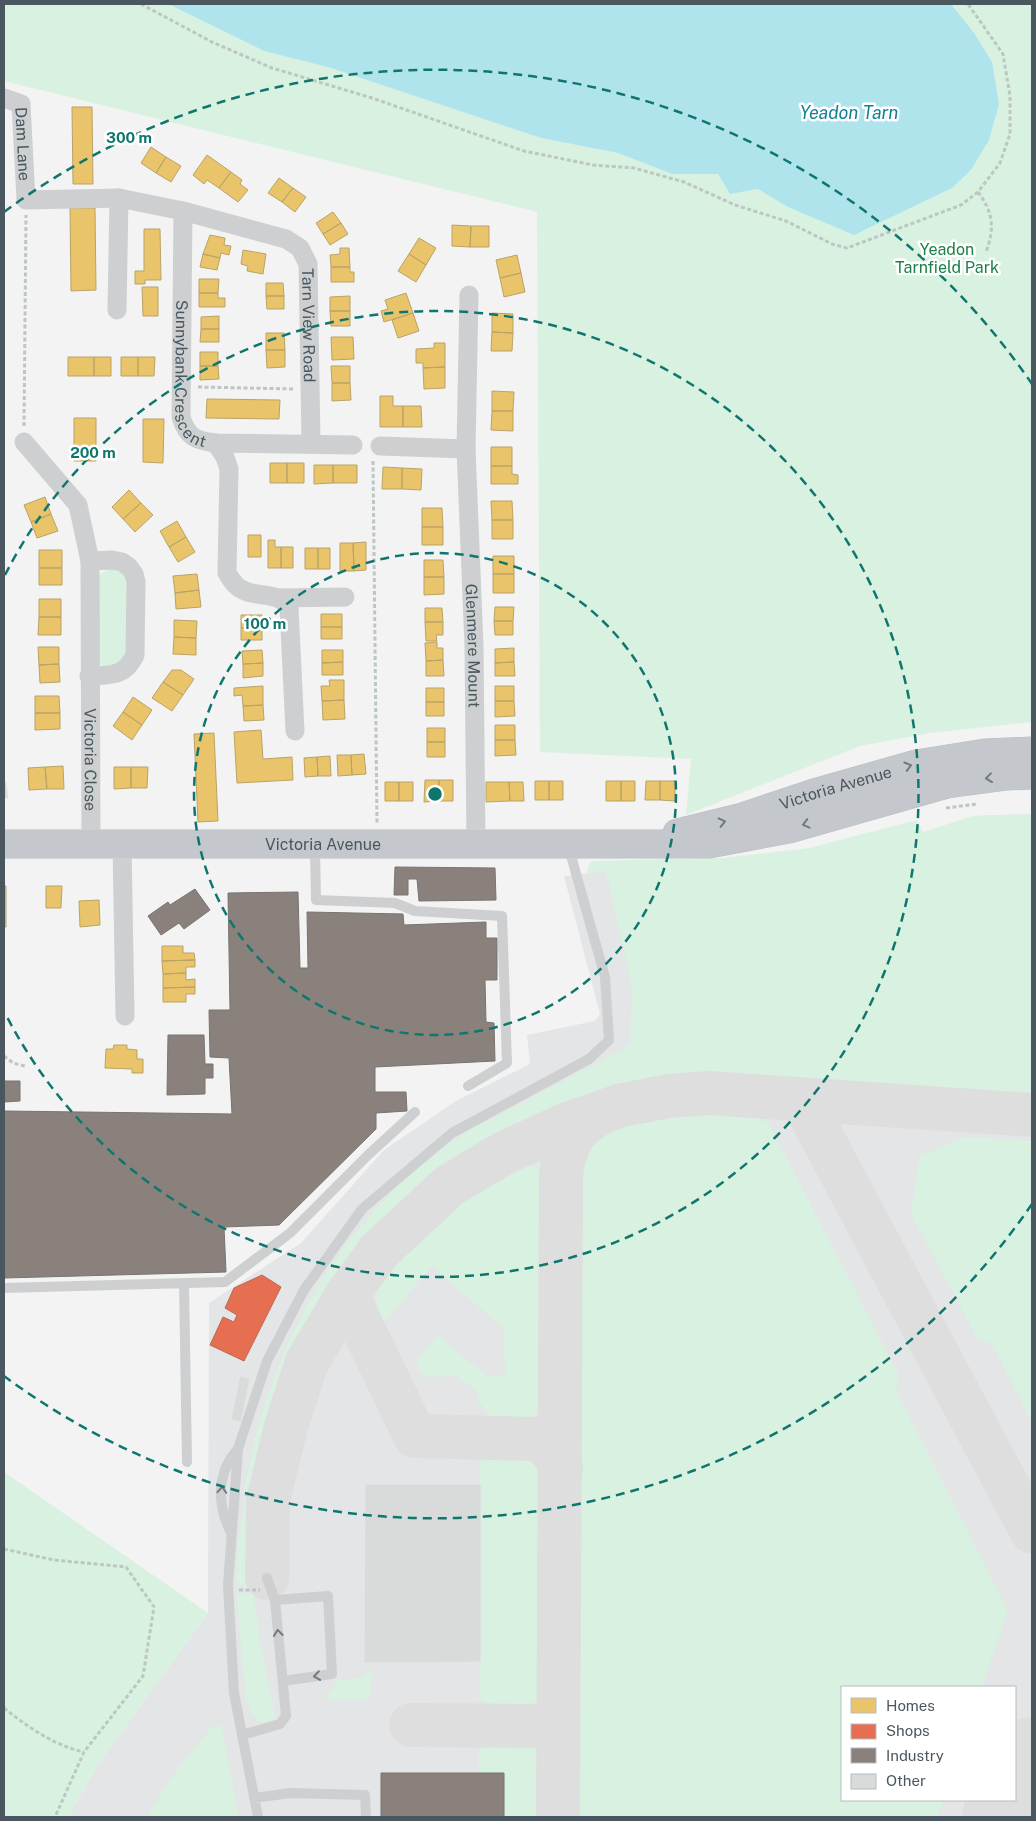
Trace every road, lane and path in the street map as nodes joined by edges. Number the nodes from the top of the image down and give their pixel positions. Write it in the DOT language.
graph roads {
  1 [pos="141,4"];
  2 [pos="968,4"];
  3 [pos="4,98"];
  4 [pos="978,192"];
  5 [pos="118,198"];
  6 [pos="26,200"];
  7 [pos="183,211"];
  8 [pos="986,252"];
  9 [pos="469,296"];
  10 [pos="117,310"];
  11 [pos="182,386"];
  12 [pos="310,389"];
  13 [pos="24,442"];
  14 [pos="216,443"];
  15 [pos="311,443"];
  16 [pos="353,445"];
  17 [pos="466,449"];
  18 [pos="376,450"];
  19 [pos="90,561"];
  20 [pos="346,597"];
  21 [pos="279,598"];
  22 [pos="89,676"];
  23 [pos="294,732"];
  24 [pos="1032,751"];
  25 [pos="1032,776"];
  26 [pos="986,802"];
  27 [pos="939,809"];
  28 [pos="315,842"];
  29 [pos="377,843"];
  30 [pos="476,843"];
  31 [pos="4,844"];
  32 [pos="91,844"];
  33 [pos="122,844"];
  34 [pos="567,844"];
  35 [pos="642,844"];
  36 [pos="125,1016"];
  37 [pos="4,1056"];
  38 [pos="25,1066"];
  39 [pos="468,1086"];
  40 [pos="414,1112"];
  41 [pos="184,1283"];
  42 [pos="4,1288"];
  43 [pos="238,1449"];
  44 [pos="186,1462"];
  45 [pos="235,1492"];
  46 [pos="268,1498"];
  47 [pos="232,1534"];
  48 [pos="4,1549"];
  49 [pos="266,1578"];
  50 [pos="228,1589"];
  51 [pos="270,1589"];
  52 [pos="275,1600"];
  53 [pos="283,1681"];
  54 [pos="4,1708"];
  55 [pos="242,1735"];
  56 [pos="84,1752"];
  57 [pos="254,1798"];
  58 [pos="55,1817"];
  59 [pos="258,1817"];
  60 [pos="366,1817"];
  1 -- 4 [label="path"];
  2 -- 4 [label="path"];
  3 -- 6 [label="street, Dam Lane"];
  4 -- 8 [label="path"];
  5 -- 6 [label="street, Tarn View Road"];
  5 -- 7 [label="street, Tarn View Road"];
  5 -- 10 [label="street"];
  6 -- 13 [label="path"];
  7 -- 11 [label="street, Sunnybank Crescent"];
  7 -- 12 [label="street, Tarn View Road"];
  9 -- 17 [label="street, Glenmere Mount"];
  11 -- 12 [label="path"];
  11 -- 14 [label="street, Sunnybank Crescent"];
  12 -- 15 [label="street, Tarn View Road"];
  13 -- 19 [label="street, Victoria Close"];
  14 -- 15 [label="street, Sunnybank Crescent"];
  14 -- 21 [label="street"];
  15 -- 16 [label="street, Sunnybank Crescent"];
  17 -- 18 [label="street"];
  17 -- 30 [label="street, Glenmere Mount"];
  18 -- 29 [label="path"];
  19 -- 22 [label="street, Victoria Close"];
  19 -- 22 [label="street"];
  20 -- 21 [label="street"];
  21 -- 23 [label="street"];
  22 -- 32 [label="street, Victoria Close"];
  35 -- 24 [label="highway, Victoria Avenue, one-way"];
  25 -- 35 [label="highway, Victoria Avenue, one-way"];
  26 -- 27 [label="path"];
  28 -- 29 [label="highway, Victoria Avenue"];
  28 -- 33 [label="highway, Victoria Avenue"];
  28 -- 39 [label="lane"];
  29 -- 30 [label="highway, Victoria Avenue"];
  30 -- 34 [label="highway, Victoria Avenue"];
  31 -- 32 [label="highway, Victoria Avenue"];
  32 -- 33 [label="highway, Victoria Avenue"];
  33 -- 36 [label="street"];
  34 -- 35 [label="highway, Victoria Avenue"];
  34 -- 43 [label="lane"];
  37 -- 38 [label="path"];
  40 -- 41 [label="lane"];
  41 -- 42 [label="lane"];
  41 -- 44 [label="lane"];
  43 -- 45 [label="lane"];
  47 -- 43 [label="lane, one-way"];
  45 -- 46 [label="path"];
  45 -- 47 [label="lane"];
  47 -- 50 [label="lane"];
  48 -- 56 [label="path"];
  49 -- 51 [label="lane"];
  50 -- 51 [label="path"];
  50 -- 55 [label="lane"];
  51 -- 52 [label="lane"];
  53 -- 52 [label="lane, one-way"];
  52 -- 53 [label="lane, one-way"];
  53 -- 55 [label="lane"];
  54 -- 56 [label="path"];
  55 -- 57 [label="lane"];
  56 -- 58 [label="path"];
  57 -- 59 [label="lane"];
  57 -- 60 [label="lane"];
}
